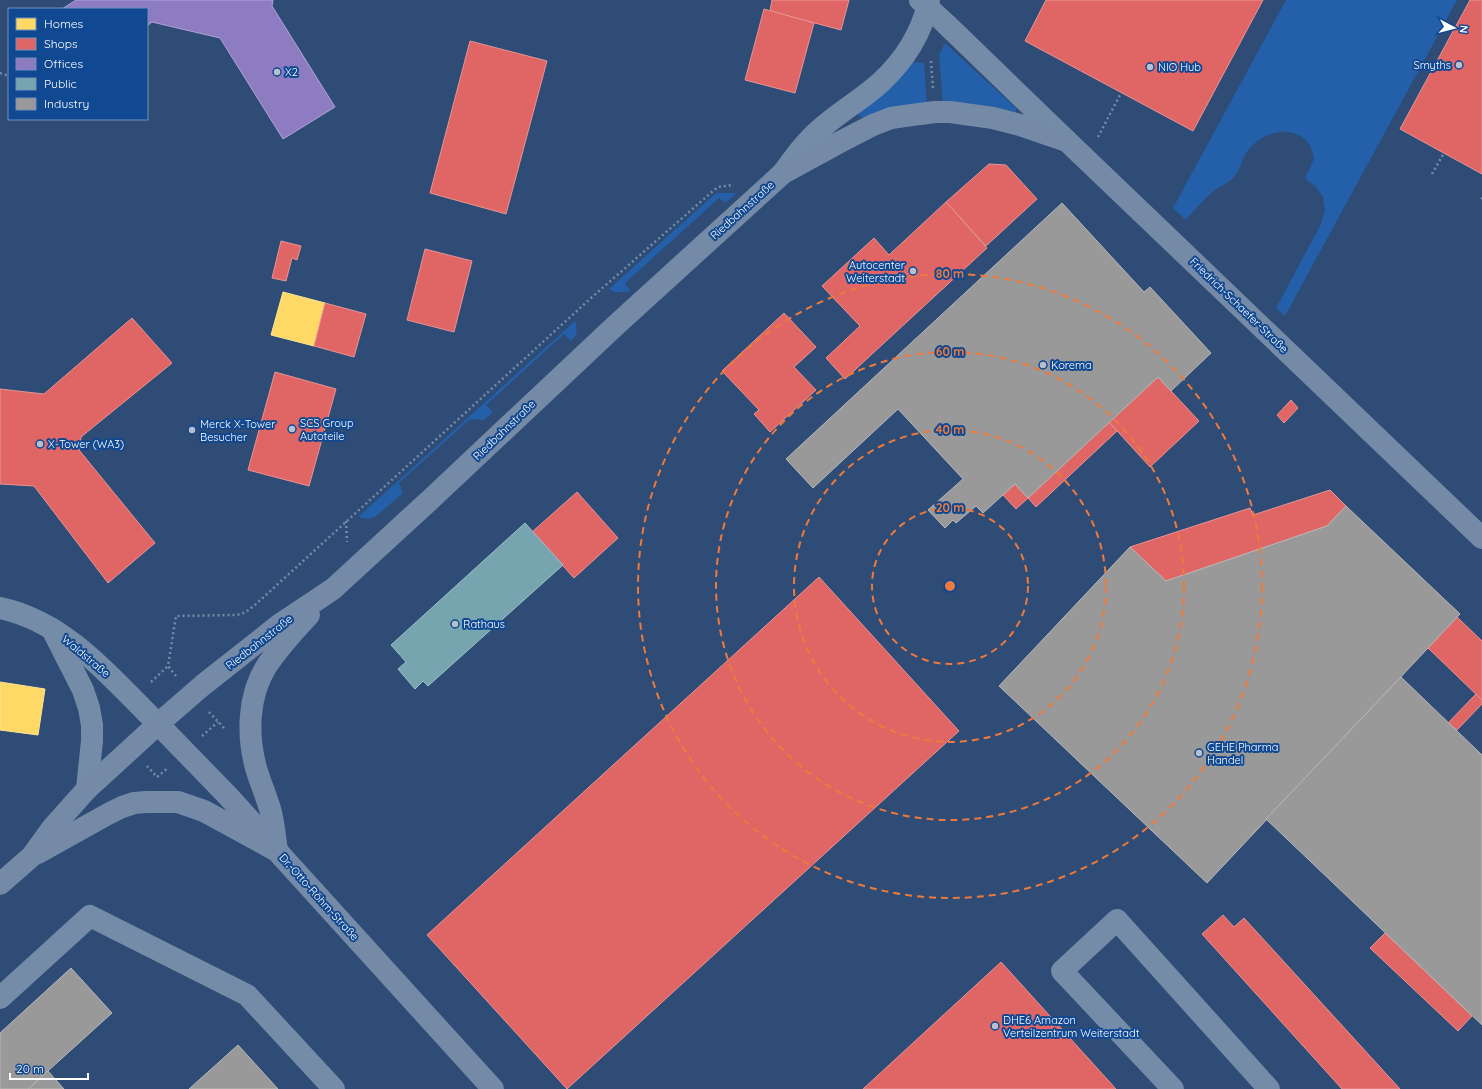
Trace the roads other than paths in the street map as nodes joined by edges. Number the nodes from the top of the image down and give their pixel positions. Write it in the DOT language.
graph roads {
  1 [pos="926,2"];
  2 [pos="1067,141"];
  3 [pos="783,174"];
  4 [pos="1482,538"];
  5 [pos="333,589"];
  6 [pos="0,608"];
  7 [pos="52,628"];
  8 [pos="158,724"];
  9 [pos="87,789"];
  10 [pos="277,851"];
  11 [pos="32,856"];
  12 [pos="0,884"];
  13 [pos="0,998"];
  14 [pos="334,1089"];
  15 [pos="493,1089"];
  16 [pos="1173,1089"];
  17 [pos="1269,1089"];
  1 -- 2 [label="street, Friedrich-Schaefer-Straße"];
  1 -- 3 [label="street"];
  2 -- 3 [label="main road, Riedbahnstraße"];
  2 -- 4 [label="main road, Friedrich-Schaefer-Straße"];
  3 -- 5 [label="main road, Riedbahnstraße"];
  5 -- 8 [label="main road, Riedbahnstraße"];
  5 -- 10 [label="main road"];
  6 -- 7 [label="street, Waldstraße"];
  7 -- 8 [label="street, Waldstraße"];
  7 -- 9 [label="street"];
  8 -- 9 [label="main road, Riedbahnstraße"];
  8 -- 10 [label="main road"];
  9 -- 11 [label="main road, Riedbahnstraße"];
  10 -- 11 [label="main road, Dr.-Otto-Röhm-Straße"];
  10 -- 15 [label="main road, Dr.-Otto-Röhm-Straße"];
  11 -- 12 [label="main road, Riedbahnstraße"];
  13 -- 14 [label="street"];
  16 -- 17 [label="street"];
}
